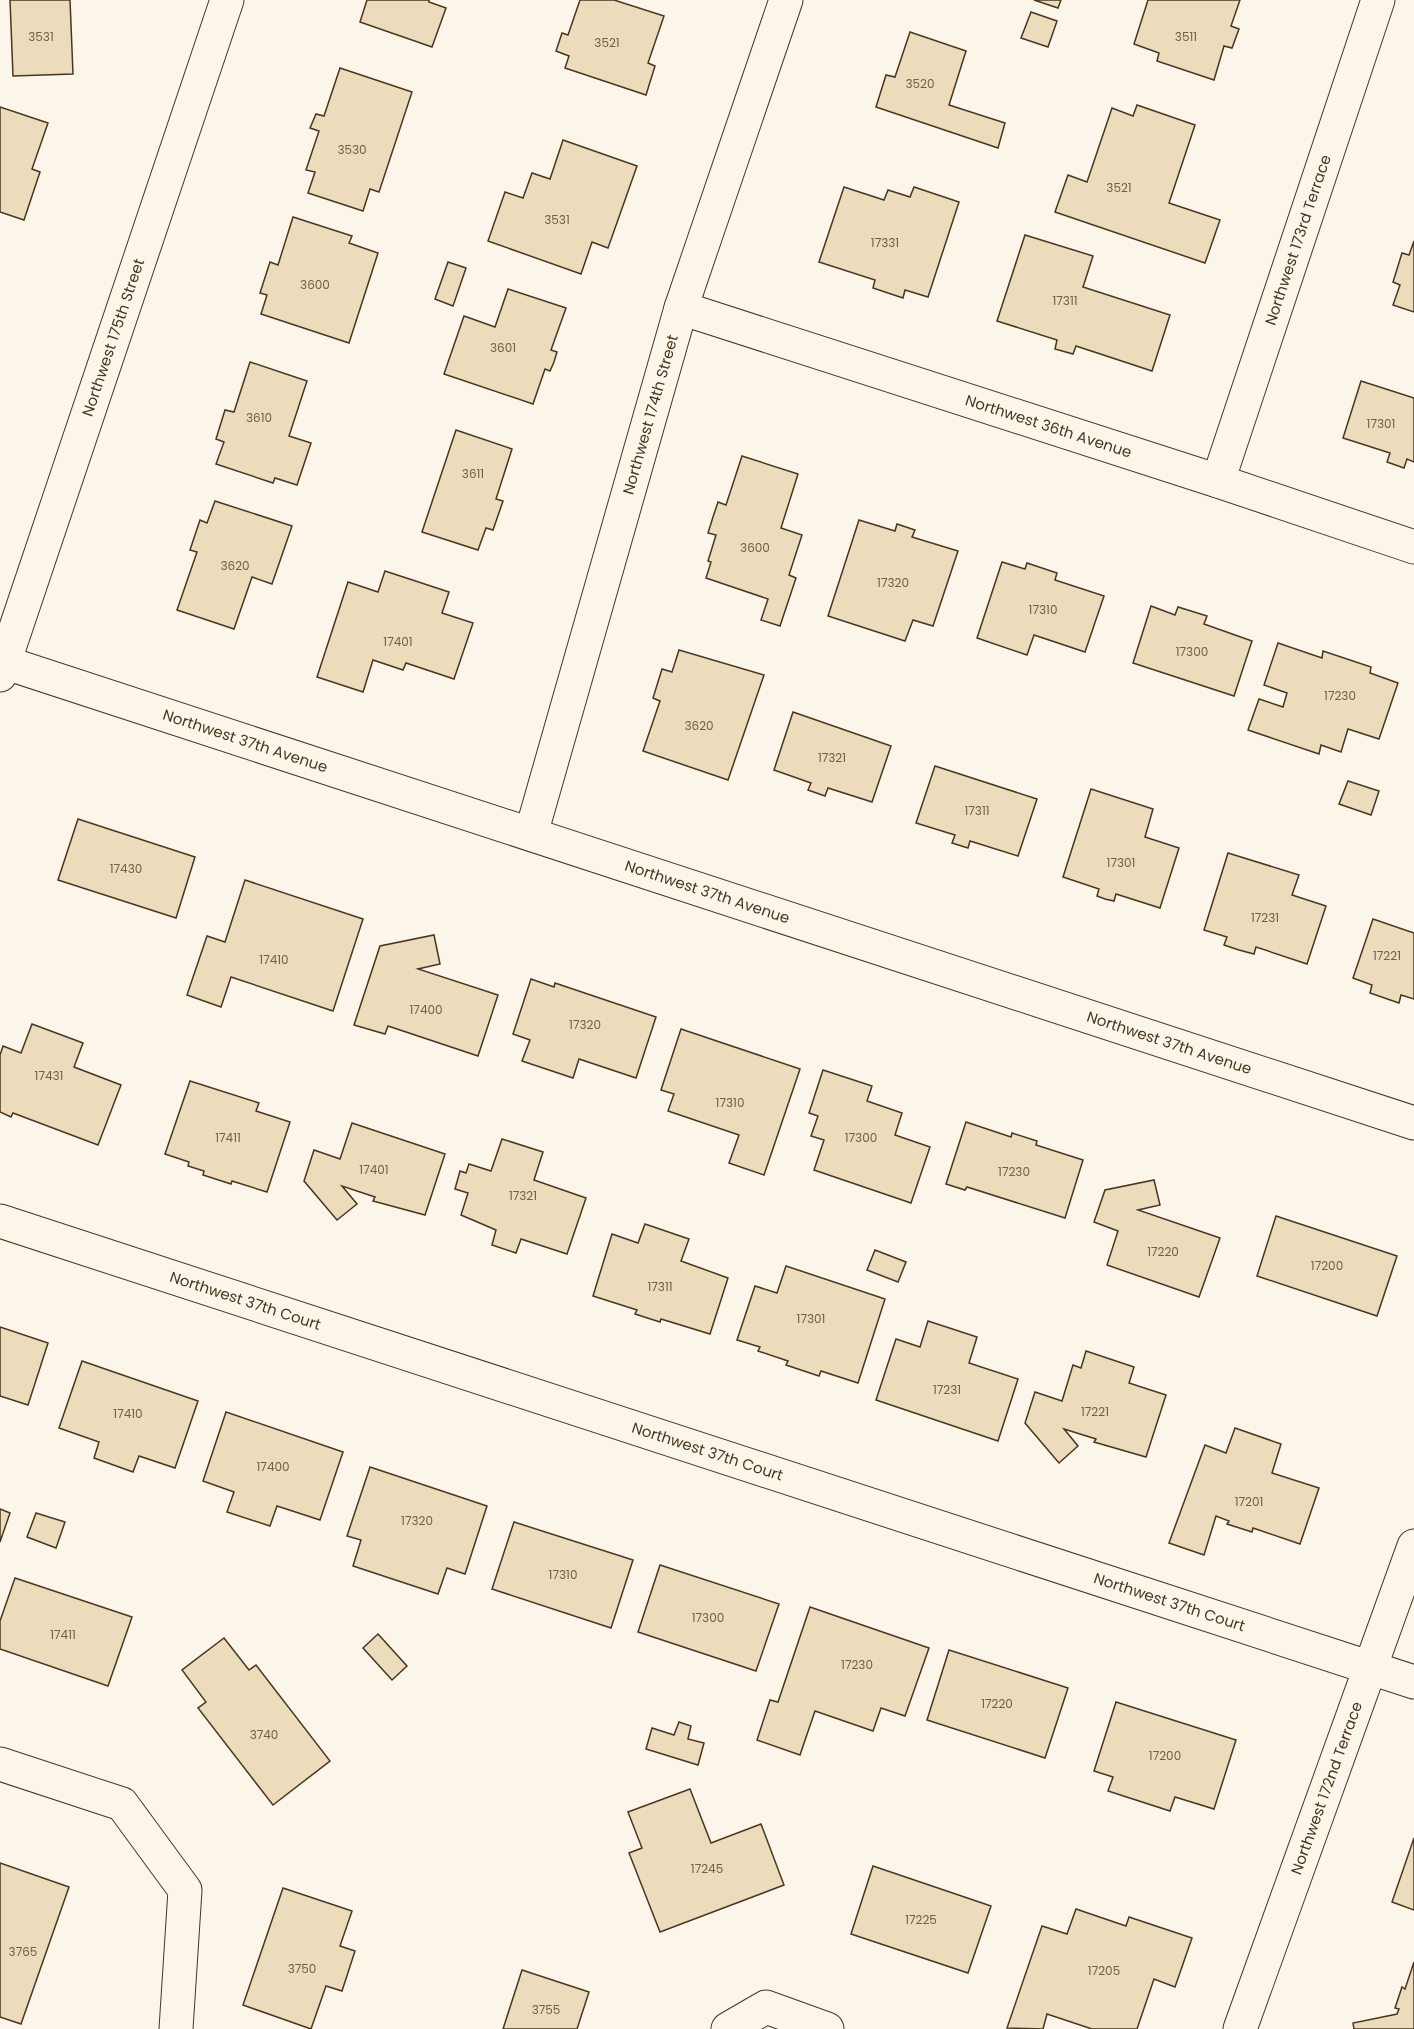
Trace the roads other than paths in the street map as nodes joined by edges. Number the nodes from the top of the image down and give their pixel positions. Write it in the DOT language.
graph roads {
  1 [pos="227,0"];
  2 [pos="786,0"];
  3 [pos="1378,0"];
  4 [pos="681,308"];
  5 [pos="1218,481"];
  6 [pos="1414,548"];
  7 [pos="1,666"];
  8 [pos="531,834"];
  9 [pos="1414,1124"];
  10 [pos="0,1221"];
  11 [pos="1414,1546"];
  12 [pos="1371,1669"];
  13 [pos="1414,1682"];
  14 [pos="0,1764"];
  15 [pos="176,2029"];
  16 [pos="728,2029"];
  17 [pos="827,2029"];
  18 [pos="1240,2029"];
  1 -- 7 [label="street, Northwest 175th Street"];
  2 -- 4 [label="street, Northwest 174th Street"];
  3 -- 5 [label="street, Northwest 173rd Terrace"];
  4 -- 5 [label="street, Northwest 36th Avenue"];
  4 -- 8 [label="street, Northwest 174th Street"];
  5 -- 6 [label="street, Northwest 36th Avenue"];
  7 -- 8 [label="street, Northwest 37th Avenue"];
  8 -- 9 [label="street, Northwest 37th Avenue"];
  10 -- 12 [label="street, Northwest 37th Court"];
  11 -- 12 [label="street, Northwest 172nd Terrace"];
  12 -- 13 [label="street, Northwest 37th Court"];
  12 -- 18 [label="street, Northwest 172nd Terrace"];
  14 -- 15 [label="street"];
  16 -- 17 [label="street"];
}
